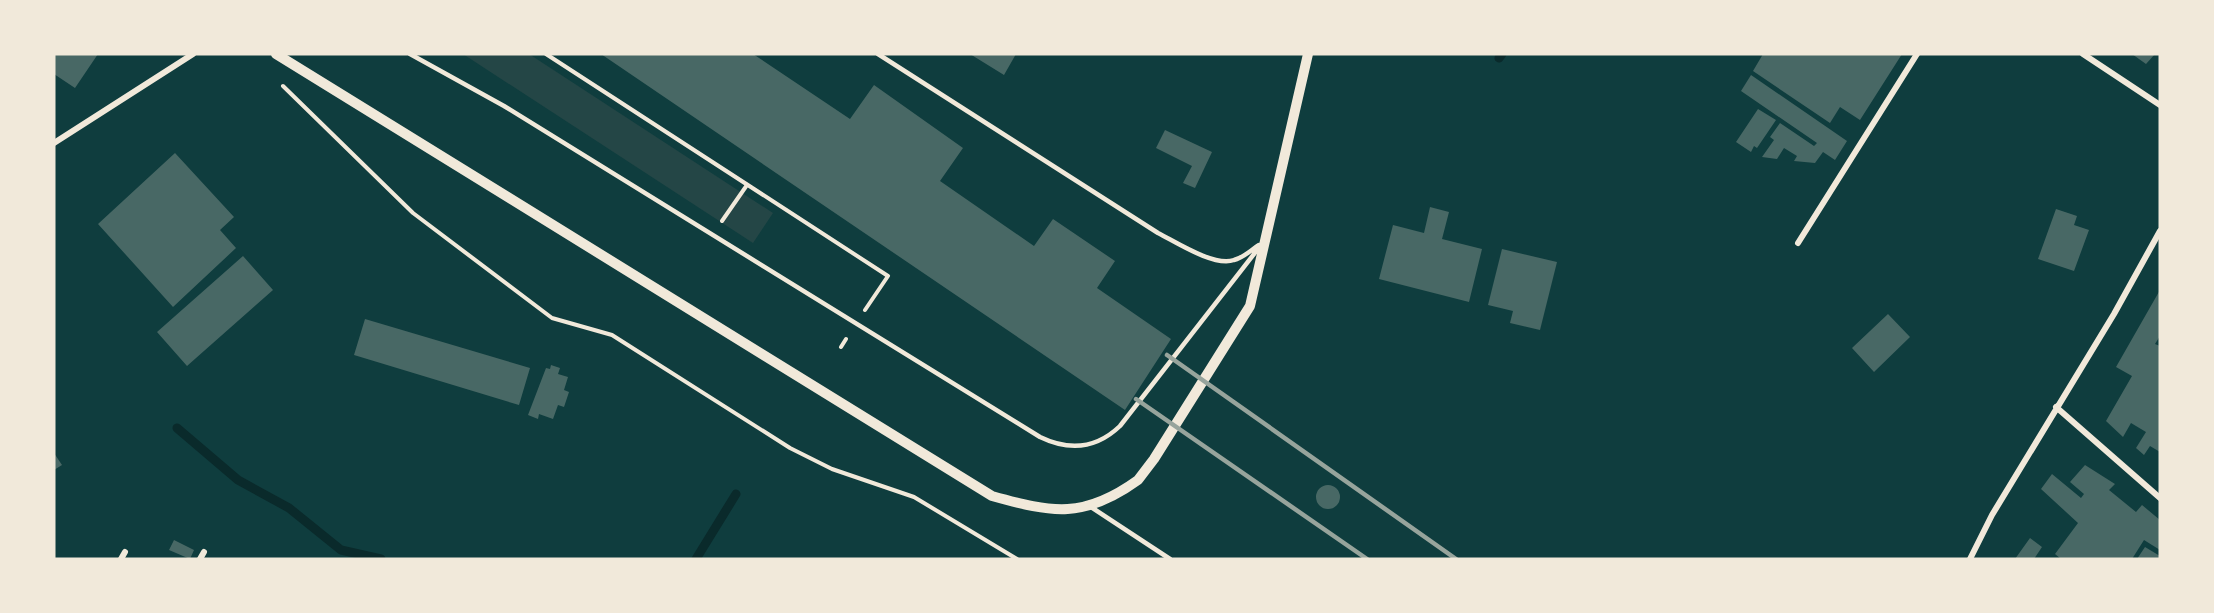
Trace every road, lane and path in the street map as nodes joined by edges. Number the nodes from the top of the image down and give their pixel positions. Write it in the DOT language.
graph roads {
  1 [pos="193,54"];
  2 [pos="276,54"];
  3 [pos="410,54"];
  4 [pos="546,54"];
  5 [pos="878,54"];
  6 [pos="1308,54"];
  7 [pos="1917,54"];
  8 [pos="2083,54"];
  9 [pos="277,80"];
  10 [pos="2160,105"];
  11 [pos="54,143"];
  12 [pos="747,184"];
  13 [pos="2160,231"];
  14 [pos="712,236"];
  15 [pos="1263,243"];
  16 [pos="1798,243"];
  17 [pos="854,324"];
  18 [pos="841,347"];
  19 [pos="2056,407"];
  20 [pos="2160,498"];
  21 [pos="1091,507"];
  22 [pos="125,552"];
  23 [pos="204,552"];
  24 [pos="121,559"];
  25 [pos="200,559"];
  26 [pos="1017,559"];
  27 [pos="1170,559"];
  28 [pos="1970,559"];
  1 -- 11 [label="street"];
  2 -- 21 [label="street"];
  3 -- 14 [label="lane"];
  4 -- 12 [label="path"];
  5 -- 15 [label="lane"];
  6 -- 15 [label="street"];
  7 -- 16 [label="street"];
  8 -- 10 [label="street"];
  9 -- 26 [label="path"];
  12 -- 14 [label="path"];
  12 -- 17 [label="path"];
  13 -- 19 [label="street"];
  14 -- 17 [label="lane"];
  15 -- 17 [label="lane"];
  15 -- 21 [label="street"];
  17 -- 18 [label="path"];
  19 -- 20 [label="street"];
  19 -- 28 [label="street"];
  21 -- 27 [label="lane"];
  22 -- 24 [label="street"];
  23 -- 25 [label="street"];
}
